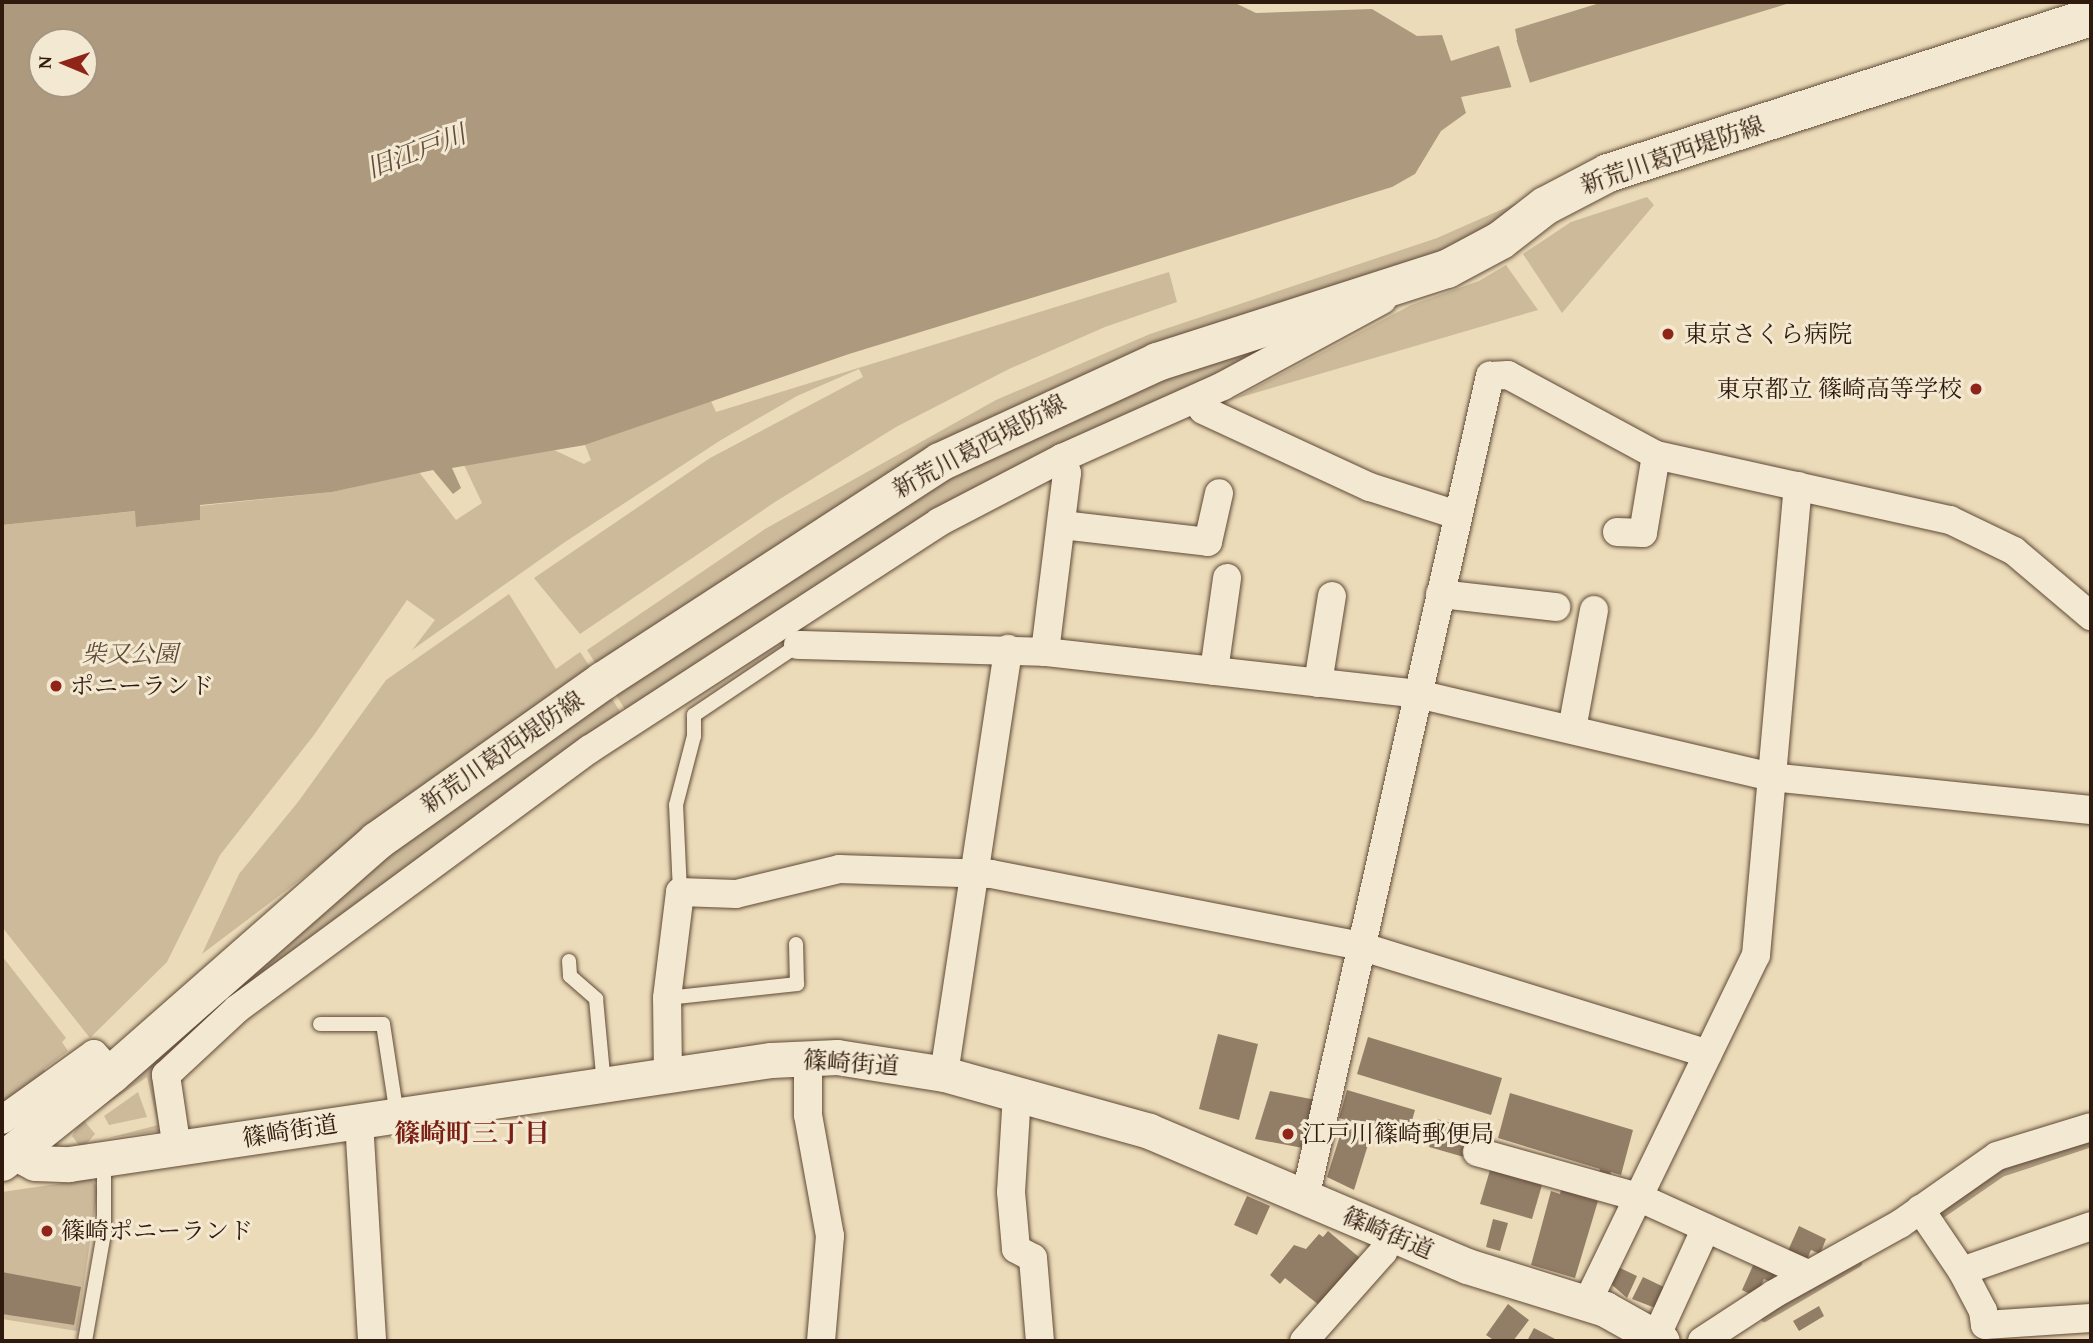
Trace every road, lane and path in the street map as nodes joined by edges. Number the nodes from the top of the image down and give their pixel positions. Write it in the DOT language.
graph roads {
  1 [pos="2091,17"];
  2 [pos="1409,283"];
  3 [pos="1196,400"];
  4 [pos="1656,455"];
  5 [pos="1062,458"];
  6 [pos="1798,486"];
  7 [pos="1219,493"];
  8 [pos="1457,515"];
  9 [pos="1062,525"];
  10 [pos="1617,532"];
  11 [pos="1227,578"];
  12 [pos="1440,594"];
  13 [pos="1332,596"];
  14 [pos="1556,607"];
  15 [pos="1594,610"];
  16 [pos="2091,616"];
  17 [pos="798,645"];
  18 [pos="1008,649"];
  19 [pos="1045,652"];
  20 [pos="1214,671"];
  21 [pos="1318,683"];
  22 [pos="1418,694"];
  23 [pos="1572,729"];
  24 [pos="1771,777"];
  25 [pos="2091,807"];
  26 [pos="975,873"];
  27 [pos="680,892"];
  28 [pos="796,944"];
  29 [pos="1360,946"];
  30 [pos="569,961"];
  31 [pos="667,998"];
  32 [pos="320,1024"];
  33 [pos="1708,1054"];
  34 [pos="808,1058"];
  35 [pos="944,1074"];
  36 [pos="667,1076"];
  37 [pos="604,1087"];
  38 [pos="1017,1094"];
  39 [pos="397,1116"];
  40 [pos="359,1121"];
  41 [pos="2091,1127"];
  42 [pos="7,1145"];
  43 [pos="177,1149"];
  44 [pos="1477,1152"];
  45 [pos="104,1160"];
  46 [pos="1638,1197"];
  47 [pos="1305,1198"];
  48 [pos="1920,1209"];
  49 [pos="2091,1226"];
  50 [pos="1706,1228"];
  51 [pos="1391,1234"];
  52 [pos="1962,1271"];
  53 [pos="1808,1274"];
  54 [pos="1587,1303"];
  55 [pos="2091,1318"];
  56 [pos="1659,1339"];
  57 [pos="85,1341"];
  58 [pos="372,1341"];
  59 [pos="821,1341"];
  60 [pos="1040,1341"];
  61 [pos="1304,1341"];
  62 [pos="1702,1341"];
  1 -- 2 [label="main road, 新荒川葛西堤防線"];
  2 -- 3 [label="street"];
  2 -- 42 [label="main road, 新荒川葛西堤防線"];
  3 -- 5 [label="street"];
  3 -- 8 [label="street"];
  4 -- 6 [label="street"];
  4 -- 8 [label="street"];
  4 -- 10 [label="street"];
  5 -- 9 [label="street"];
  5 -- 43 [label="street"];
  6 -- 16 [label="street"];
  6 -- 24 [label="street"];
  7 -- 9 [label="street"];
  8 -- 12 [label="street"];
  9 -- 19 [label="street"];
  11 -- 20 [label="street"];
  12 -- 14 [label="street"];
  12 -- 22 [label="street"];
  13 -- 21 [label="street"];
  15 -- 23 [label="street"];
  17 -- 18 [label="street"];
  17 -- 27 [label="lane"];
  18 -- 19 [label="street"];
  18 -- 26 [label="street"];
  19 -- 20 [label="street"];
  20 -- 21 [label="street"];
  21 -- 22 [label="street"];
  22 -- 23 [label="street"];
  22 -- 29 [label="street"];
  23 -- 24 [label="street"];
  24 -- 25 [label="street"];
  24 -- 33 [label="street"];
  26 -- 27 [label="street"];
  26 -- 29 [label="street"];
  26 -- 35 [label="street"];
  27 -- 31 [label="street"];
  28 -- 31 [label="lane"];
  29 -- 33 [label="street"];
  29 -- 47 [label="street"];
  30 -- 37 [label="lane"];
  31 -- 36 [label="street"];
  32 -- 39 [label="lane"];
  33 -- 46 [label="street"];
  34 -- 35 [label="street, 篠崎街道"];
  34 -- 36 [label="street, 篠崎街道"];
  34 -- 59 [label="street"];
  35 -- 38 [label="street, 篠崎街道"];
  36 -- 37 [label="street, 篠崎街道"];
  37 -- 39 [label="street, 篠崎街道"];
  38 -- 47 [label="street, 篠崎街道"];
  38 -- 60 [label="street"];
  39 -- 40 [label="street, 篠崎街道"];
  40 -- 43 [label="street, 篠崎街道"];
  40 -- 58 [label="street"];
  41 -- 48 [label="street"];
  42 -- 45 [label="street, 篠崎街道"];
  43 -- 45 [label="street, 篠崎街道"];
  44 -- 46 [label="street"];
  45 -- 57 [label="lane"];
  46 -- 50 [label="street"];
  46 -- 54 [label="street"];
  47 -- 51 [label="street, 篠崎街道"];
  48 -- 52 [label="street"];
  48 -- 53 [label="street"];
  49 -- 52 [label="street"];
  50 -- 53 [label="street"];
  50 -- 56 [label="street"];
  51 -- 54 [label="street, 篠崎街道"];
  51 -- 61 [label="street"];
  52 -- 55 [label="street"];
  53 -- 62 [label="street"];
  54 -- 56 [label="street, 篠崎街道"];
}
